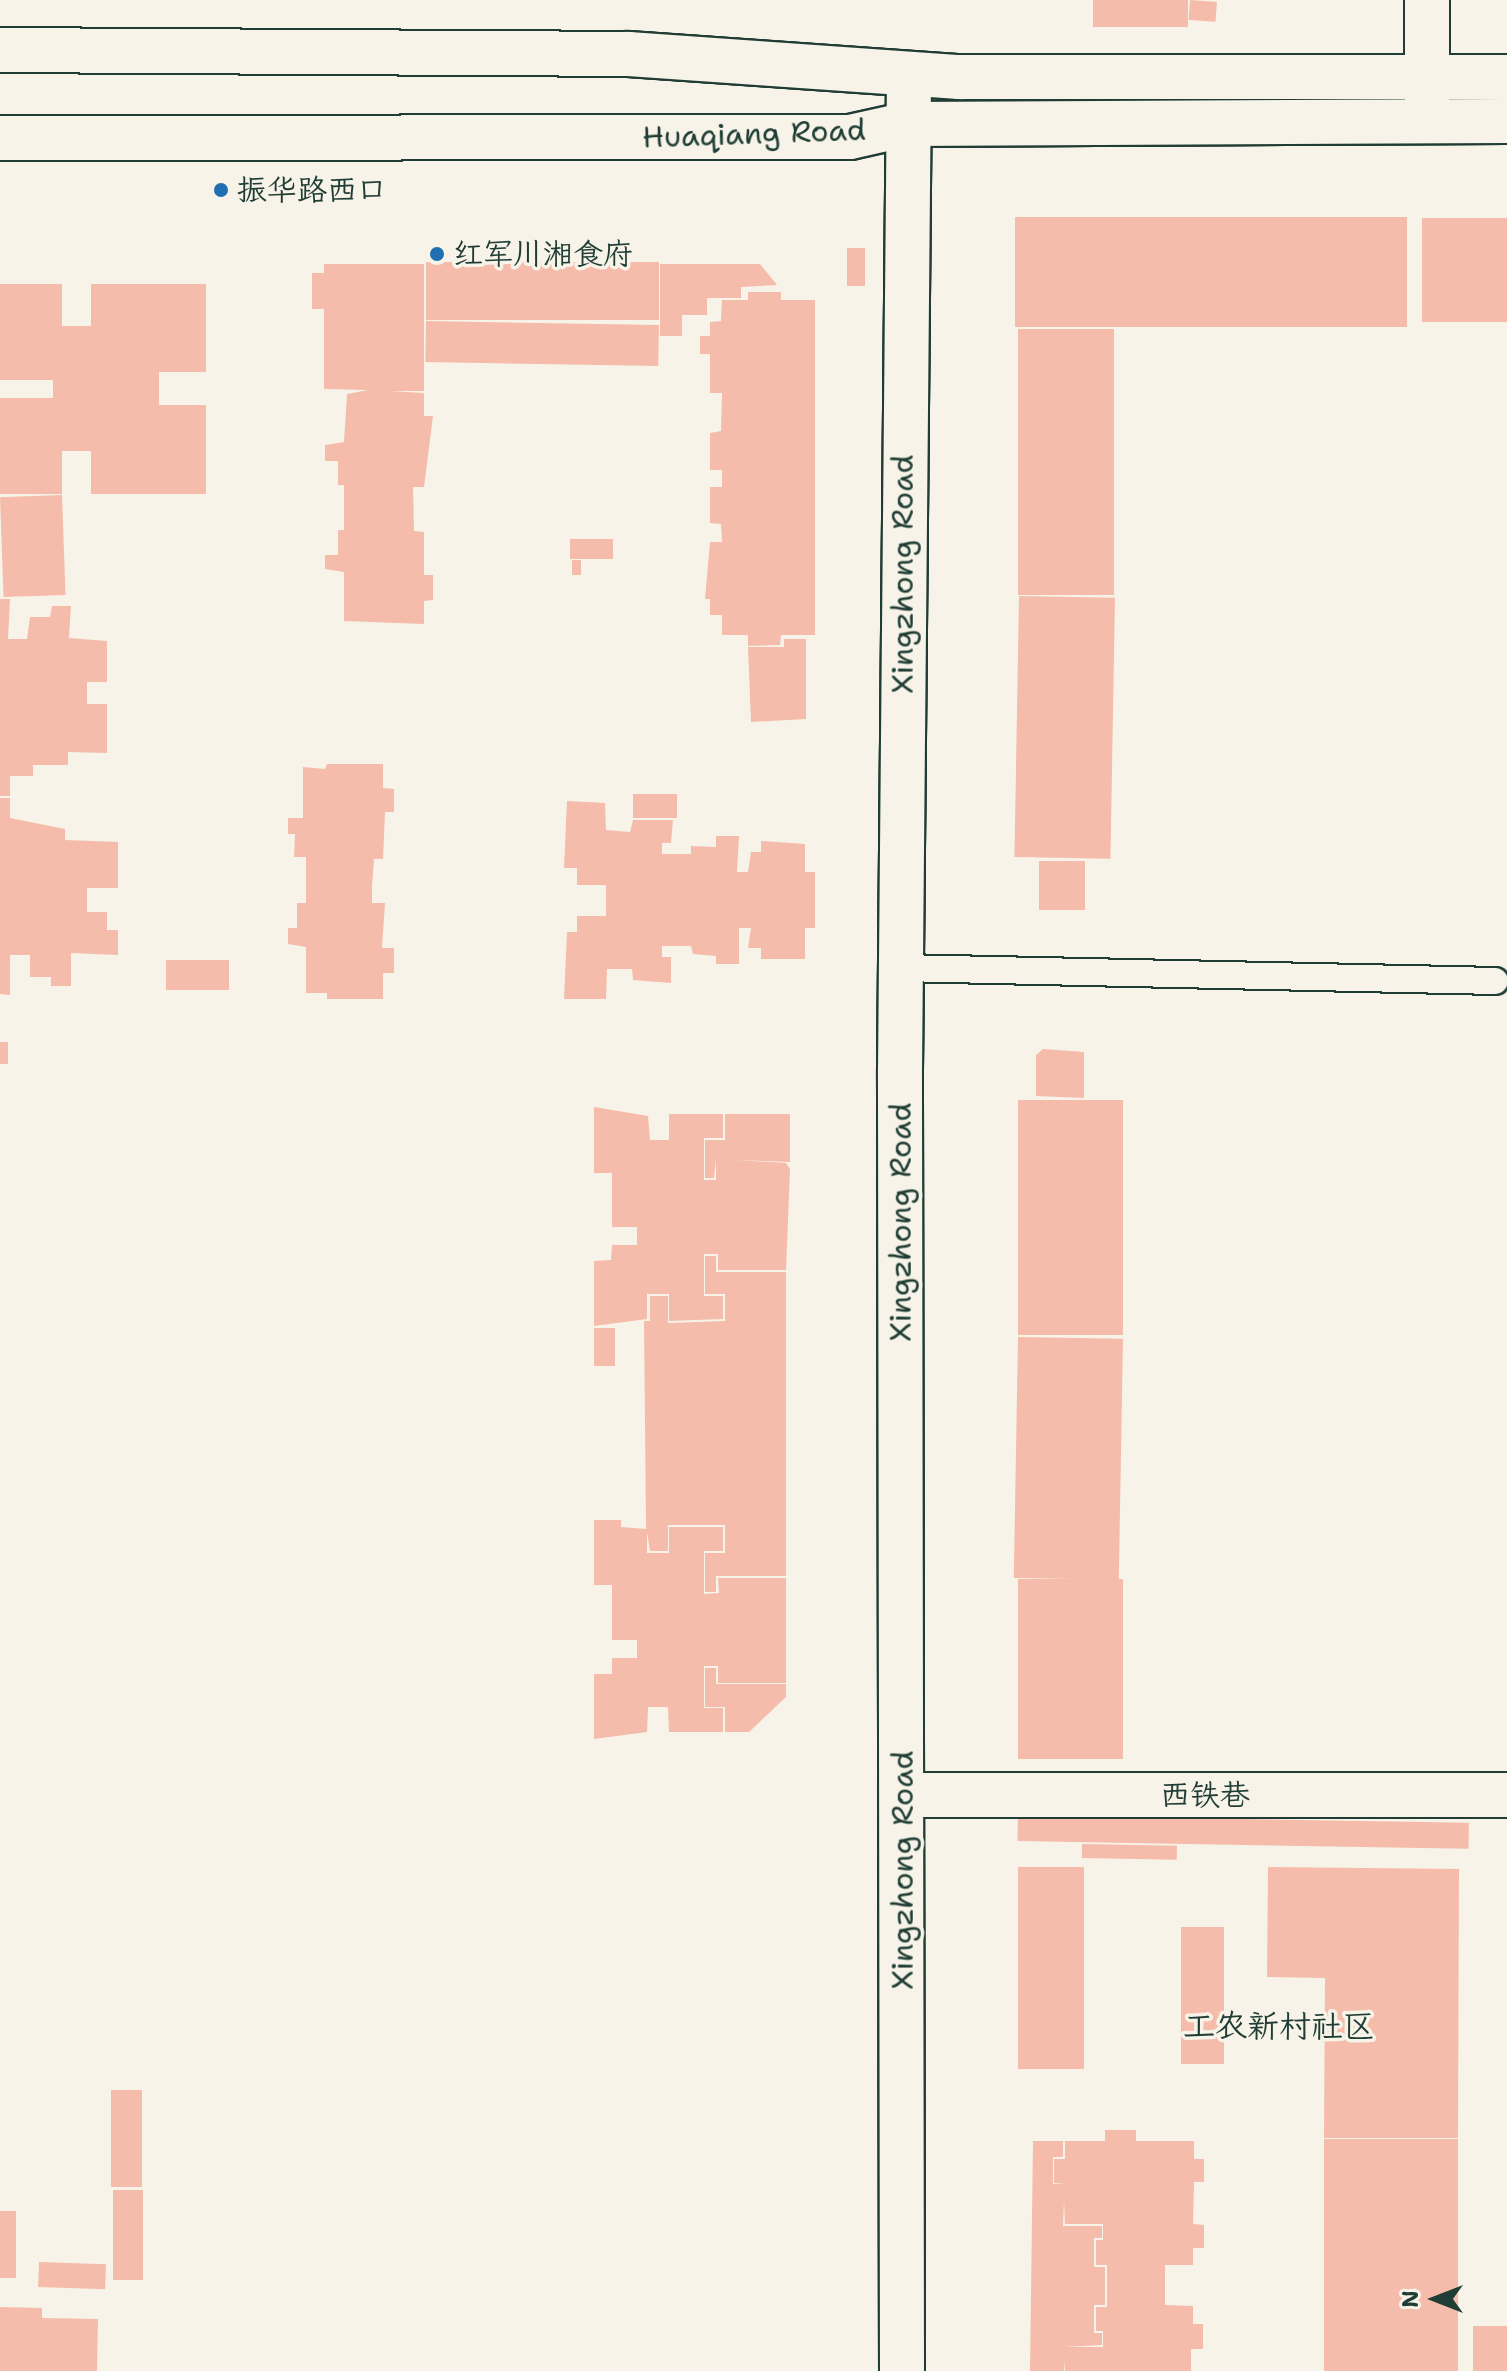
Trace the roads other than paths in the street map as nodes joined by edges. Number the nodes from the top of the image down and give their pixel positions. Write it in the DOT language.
graph roads {
  1 [pos="1427,0"];
  2 [pos="0,50"];
  3 [pos="909,74"];
  4 [pos="1427,77"];
  5 [pos="1507,77"];
  6 [pos="1427,121"];
  7 [pos="1507,121"];
  8 [pos="908,124"];
  9 [pos="0,138"];
  10 [pos="901,968"];
  11 [pos="1495,981"];
  12 [pos="903,1795"];
  13 [pos="1507,1795"];
  14 [pos="902,2371"];
  1 -- 4 [label="street"];
  2 -- 3 [label="street, Huaqiang Road"];
  3 -- 4 [label="street, Huaqiang Road"];
  3 -- 8 [label="street, Xingzhong Road"];
  4 -- 5 [label="street, Huaqiang Road"];
  4 -- 6 [label="street"];
  6 -- 7 [label="street, Huaqiang Road"];
  6 -- 8 [label="street, Huaqiang Road"];
  8 -- 9 [label="street, Huaqiang Road"];
  8 -- 10 [label="street, Xingzhong Road"];
  10 -- 11 [label="lane"];
  10 -- 12 [label="street, Xingzhong Road"];
  12 -- 13 [label="street, 西铁巷"];
  12 -- 14 [label="street, Xingzhong Road"];
}
